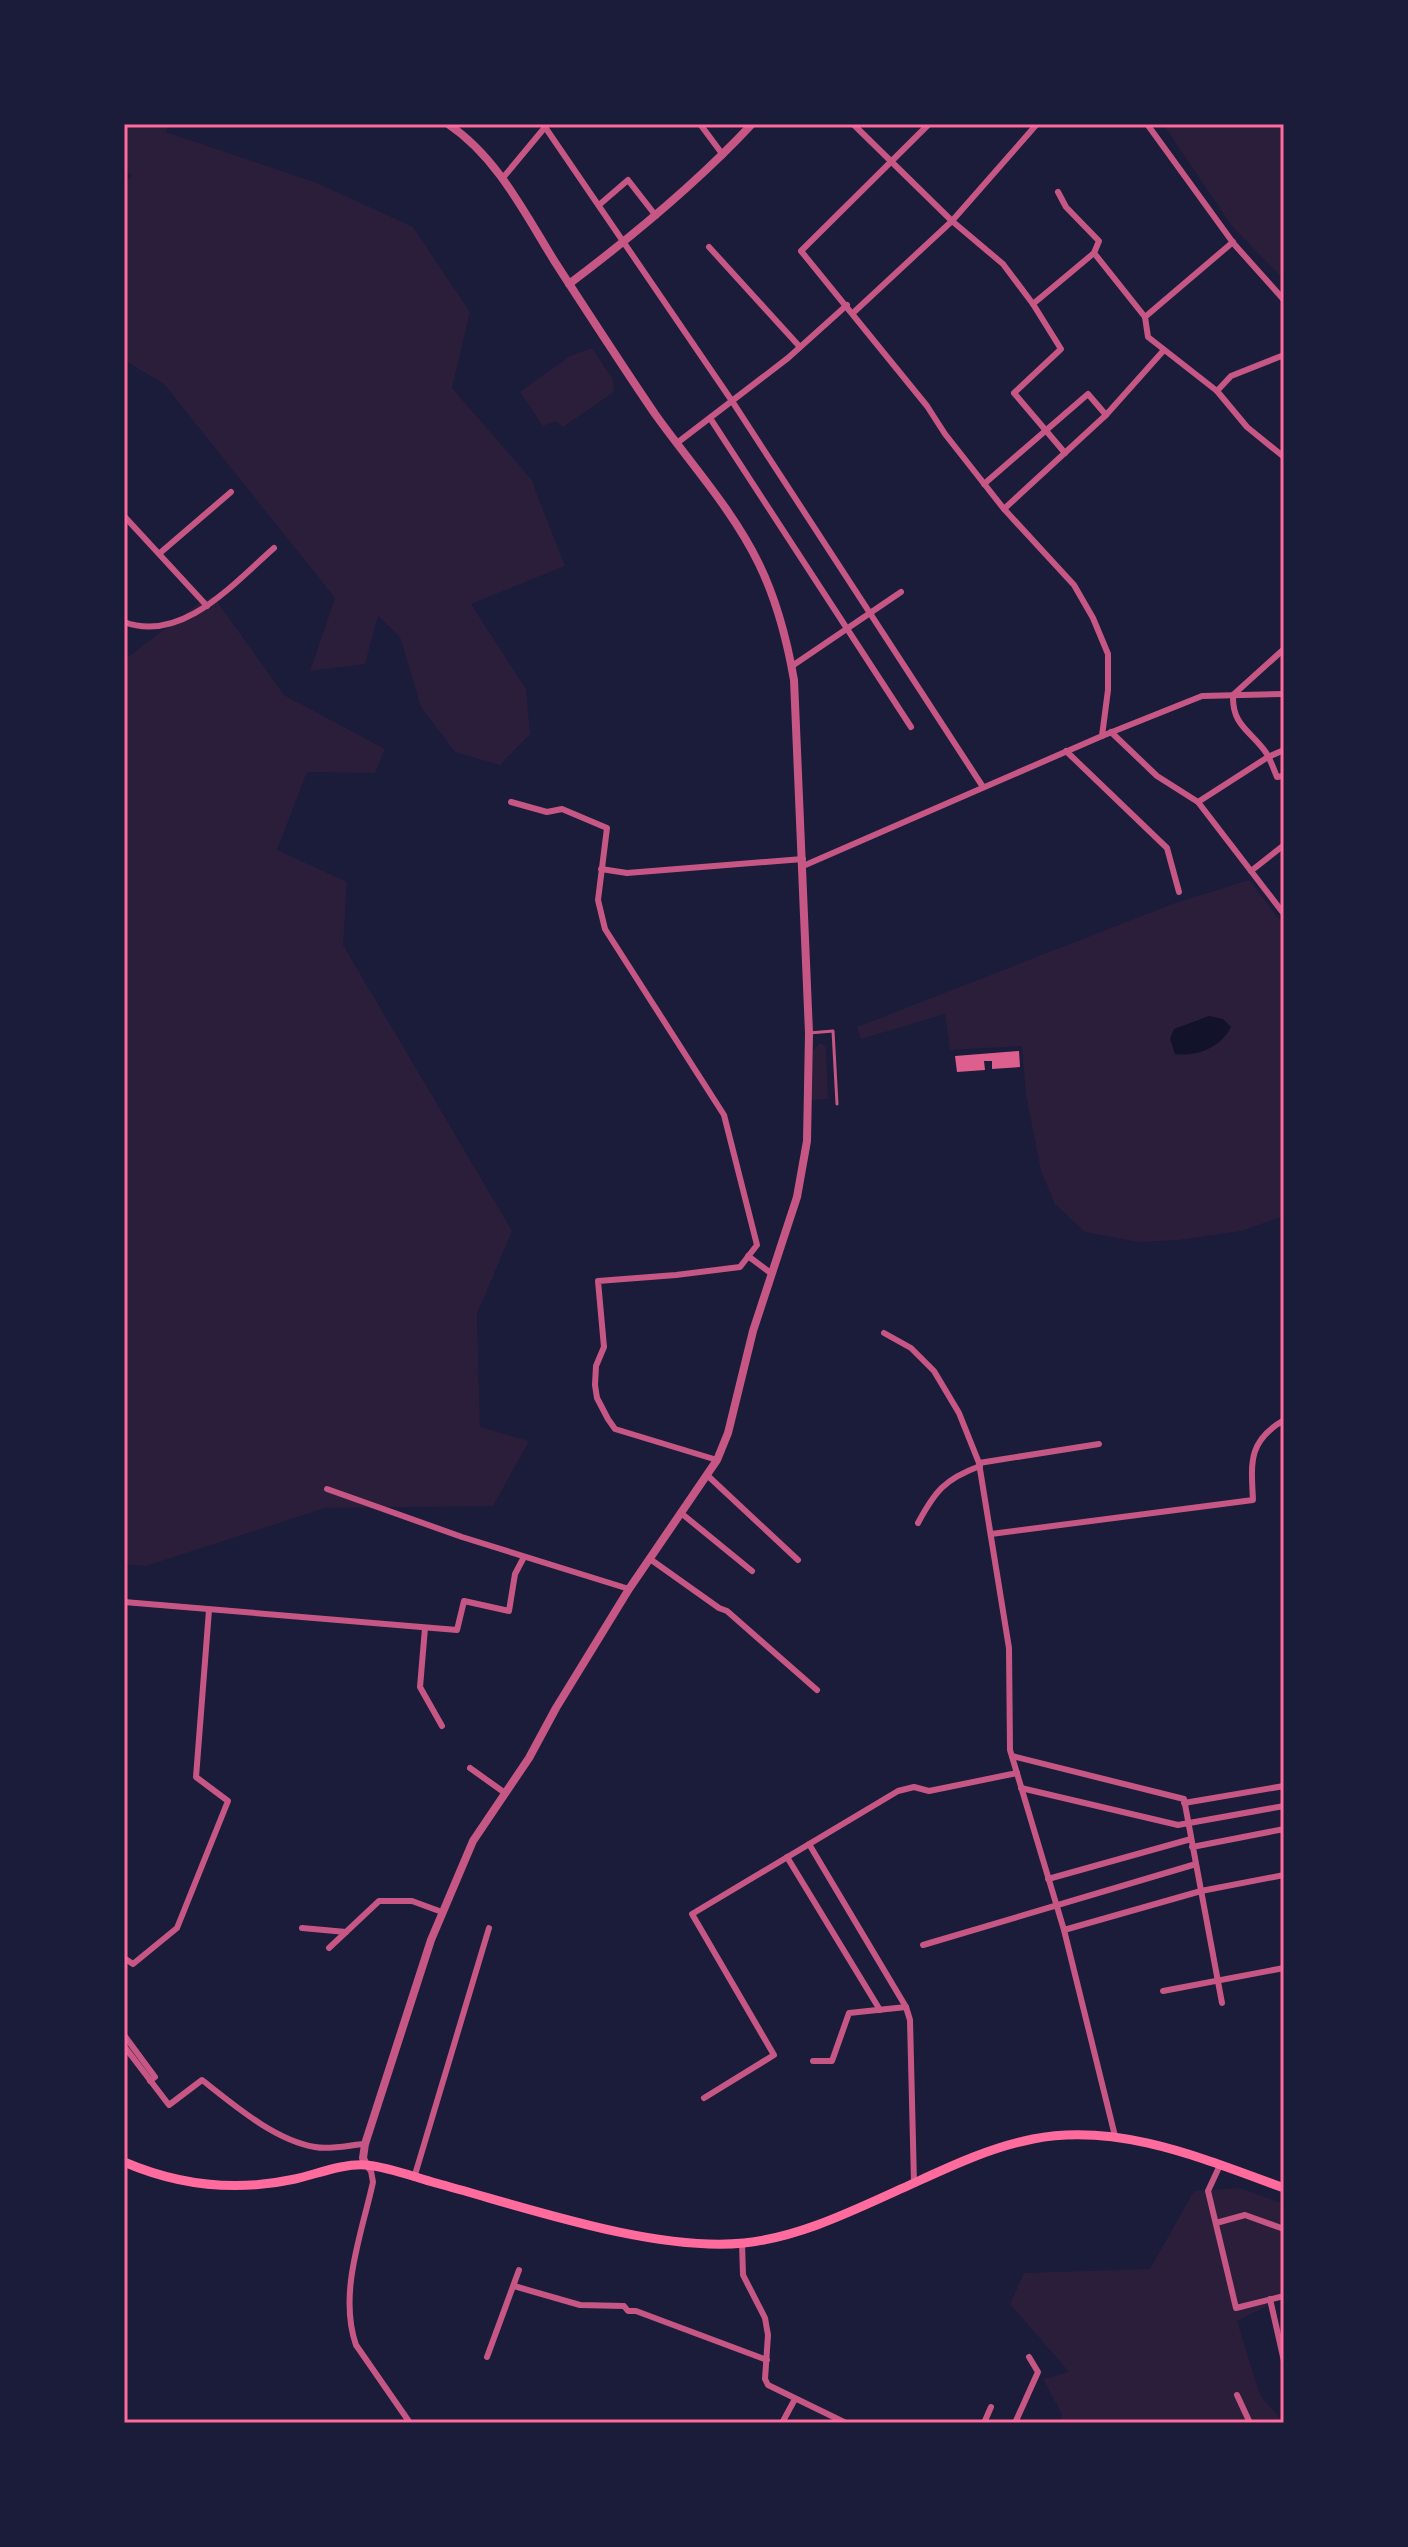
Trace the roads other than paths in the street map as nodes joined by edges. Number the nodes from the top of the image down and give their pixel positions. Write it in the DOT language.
graph roads {
  1 [pos="448,124"];
  2 [pos="700,124"];
  3 [pos="752,124"];
  4 [pos="853,124"];
  5 [pos="929,124"];
  6 [pos="1037,124"];
  7 [pos="1147,124"];
  8 [pos="546,125"];
  9 [pos="723,155"];
  10 [pos="893,162"];
  11 [pos="502,179"];
  12 [pos="1058,192"];
  13 [pos="599,205"];
  14 [pos="656,216"];
  15 [pos="952,221"];
  16 [pos="624,242"];
  17 [pos="1233,242"];
  18 [pos="709,247"];
  19 [pos="1094,253"];
  20 [pos="569,284"];
  21 [pos="1284,300"];
  22 [pos="1033,304"];
  23 [pos="847,305"];
  24 [pos="853,313"];
  25 [pos="1145,317"];
  26 [pos="800,347"];
  27 [pos="1164,350"];
  28 [pos="1284,355"];
  29 [pos="1217,391"];
  30 [pos="732,401"];
  31 [pos="1106,415"];
  32 [pos="710,418"];
  33 [pos="1046,430"];
  34 [pos="677,443"];
  35 [pos="1065,453"];
  36 [pos="1284,457"];
  37 [pos="984,484"];
  38 [pos="231,492"];
  39 [pos="1004,509"];
  40 [pos="124,516"];
  41 [pos="274,548"];
  42 [pos="160,553"];
  43 [pos="901,592"];
  44 [pos="207,606"];
  45 [pos="870,613"];
  46 [pos="124,622"];
  47 [pos="846,629"];
  48 [pos="1283,653"];
  49 [pos="792,666"];
  50 [pos="1284,694"];
  51 [pos="1233,695"];
  52 [pos="911,727"];
  53 [pos="1111,732"];
  54 [pos="1102,736"];
  55 [pos="1284,750"];
  56 [pos="1066,751"];
  57 [pos="1268,757"];
  58 [pos="1284,776"];
  59 [pos="983,787"];
  60 [pos="511,802"];
  61 [pos="1198,802"];
  62 [pos="1284,845"];
  63 [pos="803,862"];
  64 [pos="601,869"];
  65 [pos="1251,871"];
  66 [pos="1179,892"];
  67 [pos="1284,914"];
  68 [pos="809,1033"];
  69 [pos="837,1104"];
  70 [pos="748,1256"];
  71 [pos="772,1274"];
  72 [pos="884,1333"];
  73 [pos="1284,1420"];
  74 [pos="1099,1444"];
  75 [pos="717,1460"];
  76 [pos="980,1464"];
  77 [pos="707,1475"];
  78 [pos="327,1489"];
  79 [pos="681,1513"];
  80 [pos="918,1523"];
  81 [pos="991,1534"];
  82 [pos="524,1557"];
  83 [pos="650,1559"];
  84 [pos="798,1560"];
  85 [pos="752,1571"];
  86 [pos="629,1589"];
  87 [pos="124,1602"];
  88 [pos="209,1610"];
  89 [pos="425,1628"];
  90 [pos="817,1690"];
  91 [pos="442,1726"];
  92 [pos="1012,1756"];
  93 [pos="470,1768"];
  94 [pos="1017,1773"];
  95 [pos="1284,1786"];
  96 [pos="1021,1788"];
  97 [pos="505,1793"];
  98 [pos="1184,1803"];
  99 [pos="1284,1806"];
  100 [pos="1188,1824"];
  101 [pos="1284,1829"];
  102 [pos="1192,1843"];
  103 [pos="809,1844"];
  104 [pos="787,1857"];
  105 [pos="1196,1864"];
  106 [pos="1284,1875"];
  107 [pos="1048,1879"];
  108 [pos="1201,1891"];
  109 [pos="1056,1905"];
  110 [pos="442,1912"];
  111 [pos="302,1928"];
  112 [pos="489,1928"];
  113 [pos="1064,1930"];
  114 [pos="346,1932"];
  115 [pos="923,1945"];
  116 [pos="329,1948"];
  117 [pos="124,1958"];
  118 [pos="1284,1968"];
  119 [pos="1217,1979"];
  120 [pos="1163,1991"];
  121 [pos="1222,2003"];
  122 [pos="906,2007"];
  123 [pos="880,2010"];
  124 [pos="124,2035"];
  125 [pos="124,2046"];
  126 [pos="813,2061"];
  127 [pos="150,2081"];
  128 [pos="704,2098"];
  129 [pos="1115,2136"];
  130 [pos="365,2144"];
  131 [pos="124,2162"];
  132 [pos="366,2165"];
  133 [pos="1220,2165"];
  134 [pos="414,2178"];
  135 [pos="914,2183"];
  136 [pos="1284,2188"];
  137 [pos="1216,2223"];
  138 [pos="1284,2229"];
  139 [pos="742,2243"];
  140 [pos="519,2270"];
  141 [pos="514,2286"];
  142 [pos="1284,2296"];
  143 [pos="1270,2299"];
  144 [pos="487,2357"];
  145 [pos="1029,2357"];
  146 [pos="767,2360"];
  147 [pos="1284,2361"];
  148 [pos="1237,2395"];
  149 [pos="795,2399"];
  150 [pos="991,2407"];
  151 [pos="410,2423"];
  152 [pos="782,2423"];
  153 [pos="846,2423"];
  154 [pos="984,2423"];
  155 [pos="1015,2423"];
  156 [pos="1250,2423"];
  1 -- 11 [label="street"];
  2 -- 9 [label="street"];
  3 -- 9 [label="street"];
  4 -- 10 [label="street"];
  5 -- 10 [label="street"];
  6 -- 15 [label="street"];
  7 -- 17 [label="street"];
  8 -- 11 [label="street"];
  8 -- 13 [label="street"];
  9 -- 14 [label="street"];
  10 -- 15 [label="street"];
  10 -- 23 [label="street"];
  11 -- 20 [label="street"];
  12 -- 19 [label="street"];
  13 -- 14 [label="street"];
  13 -- 16 [label="street"];
  14 -- 16 [label="street"];
  15 -- 22 [label="street"];
  15 -- 24 [label="street"];
  16 -- 20 [label="street"];
  16 -- 30 [label="street"];
  17 -- 21 [label="street"];
  17 -- 25 [label="street"];
  18 -- 26 [label="street"];
  19 -- 22 [label="street"];
  19 -- 25 [label="street"];
  20 -- 34 [label="street"];
  22 -- 33 [label="street"];
  23 -- 24 [label="street"];
  23 -- 26 [label="street"];
  24 -- 37 [label="street"];
  25 -- 27 [label="street"];
  26 -- 30 [label="street"];
  27 -- 29 [label="street"];
  27 -- 31 [label="street"];
  28 -- 29 [label="street"];
  29 -- 36 [label="street"];
  30 -- 32 [label="street"];
  30 -- 45 [label="street"];
  31 -- 33 [label="street"];
  31 -- 35 [label="street"];
  32 -- 34 [label="street"];
  32 -- 47 [label="street"];
  33 -- 35 [label="street"];
  33 -- 37 [label="street"];
  34 -- 49 [label="street"];
  35 -- 39 [label="street"];
  37 -- 39 [label="street"];
  38 -- 42 [label="street"];
  39 -- 54 [label="street"];
  40 -- 42 [label="street"];
  41 -- 44 [label="street"];
  42 -- 44 [label="street"];
  43 -- 45 [label="street"];
  44 -- 46 [label="street"];
  45 -- 47 [label="street"];
  45 -- 59 [label="street"];
  47 -- 49 [label="street"];
  47 -- 52 [label="street"];
  48 -- 51 [label="street"];
  49 -- 63 [label="street"];
  50 -- 51 [label="street"];
  51 -- 53 [label="street"];
  51 -- 57 [label="street"];
  53 -- 54 [label="street"];
  53 -- 61 [label="street"];
  54 -- 56 [label="street"];
  55 -- 57 [label="street"];
  56 -- 59 [label="street"];
  56 -- 66 [label="street"];
  57 -- 58 [label="street"];
  57 -- 61 [label="street"];
  59 -- 63 [label="street"];
  60 -- 64 [label="street"];
  61 -- 65 [label="street"];
  62 -- 65 [label="street"];
  63 -- 64 [label="street"];
  63 -- 68 [label="street"];
  64 -- 70 [label="street"];
  65 -- 67 [label="street"];
  68 -- 69 [label="lane"];
  68 -- 71 [label="street"];
  70 -- 71 [label="street"];
  70 -- 75 [label="street"];
  71 -- 75 [label="street"];
  72 -- 76 [label="street"];
  73 -- 81 [label="street"];
  74 -- 76 [label="street"];
  75 -- 77 [label="street"];
  76 -- 80 [label="street"];
  76 -- 81 [label="street"];
  77 -- 79 [label="street"];
  77 -- 84 [label="street"];
  78 -- 82 [label="street"];
  79 -- 83 [label="street"];
  79 -- 85 [label="street"];
  81 -- 92 [label="street"];
  82 -- 86 [label="street"];
  82 -- 89 [label="street"];
  83 -- 86 [label="street"];
  83 -- 90 [label="street"];
  86 -- 97 [label="street"];
  87 -- 88 [label="street"];
  88 -- 89 [label="street"];
  88 -- 117 [label="street"];
  89 -- 91 [label="street"];
  92 -- 94 [label="street"];
  92 -- 98 [label="street"];
  93 -- 97 [label="street"];
  94 -- 96 [label="street"];
  94 -- 103 [label="street"];
  95 -- 98 [label="street"];
  96 -- 100 [label="street"];
  96 -- 107 [label="street"];
  97 -- 110 [label="street"];
  98 -- 100 [label="street"];
  99 -- 100 [label="street"];
  100 -- 102 [label="street"];
  101 -- 102 [label="street"];
  102 -- 105 [label="street"];
  102 -- 107 [label="street"];
  103 -- 104 [label="street"];
  103 -- 122 [label="street"];
  104 -- 123 [label="street"];
  104 -- 128 [label="street"];
  105 -- 108 [label="street"];
  105 -- 109 [label="street"];
  106 -- 108 [label="street"];
  107 -- 109 [label="street"];
  108 -- 113 [label="street"];
  108 -- 119 [label="street"];
  109 -- 113 [label="street"];
  109 -- 115 [label="street"];
  110 -- 114 [label="street"];
  110 -- 130 [label="street"];
  111 -- 114 [label="street"];
  112 -- 134 [label="street"];
  113 -- 129 [label="street"];
  114 -- 116 [label="street"];
  118 -- 119 [label="street"];
  119 -- 120 [label="street"];
  119 -- 121 [label="street"];
  122 -- 123 [label="street"];
  122 -- 135 [label="street"];
  123 -- 126 [label="street"];
  124 -- 127 [label="street"];
  125 -- 127 [label="street"];
  127 -- 130 [label="street"];
  129 -- 133 [label="main road"];
  129 -- 135 [label="main road"];
  130 -- 132 [label="street"];
  131 -- 132 [label="main road"];
  132 -- 134 [label="main road"];
  132 -- 151 [label="street"];
  133 -- 136 [label="main road"];
  133 -- 137 [label="street"];
  134 -- 139 [label="main road"];
  135 -- 139 [label="main road"];
  137 -- 138 [label="street"];
  137 -- 143 [label="street"];
  139 -- 146 [label="street"];
  140 -- 141 [label="street"];
  141 -- 144 [label="street"];
  141 -- 146 [label="street"];
  142 -- 143 [label="street"];
  143 -- 147 [label="street"];
  145 -- 155 [label="street"];
  146 -- 149 [label="street"];
  148 -- 156 [label="street"];
  149 -- 152 [label="street"];
  149 -- 153 [label="street"];
  150 -- 154 [label="street"];
}
